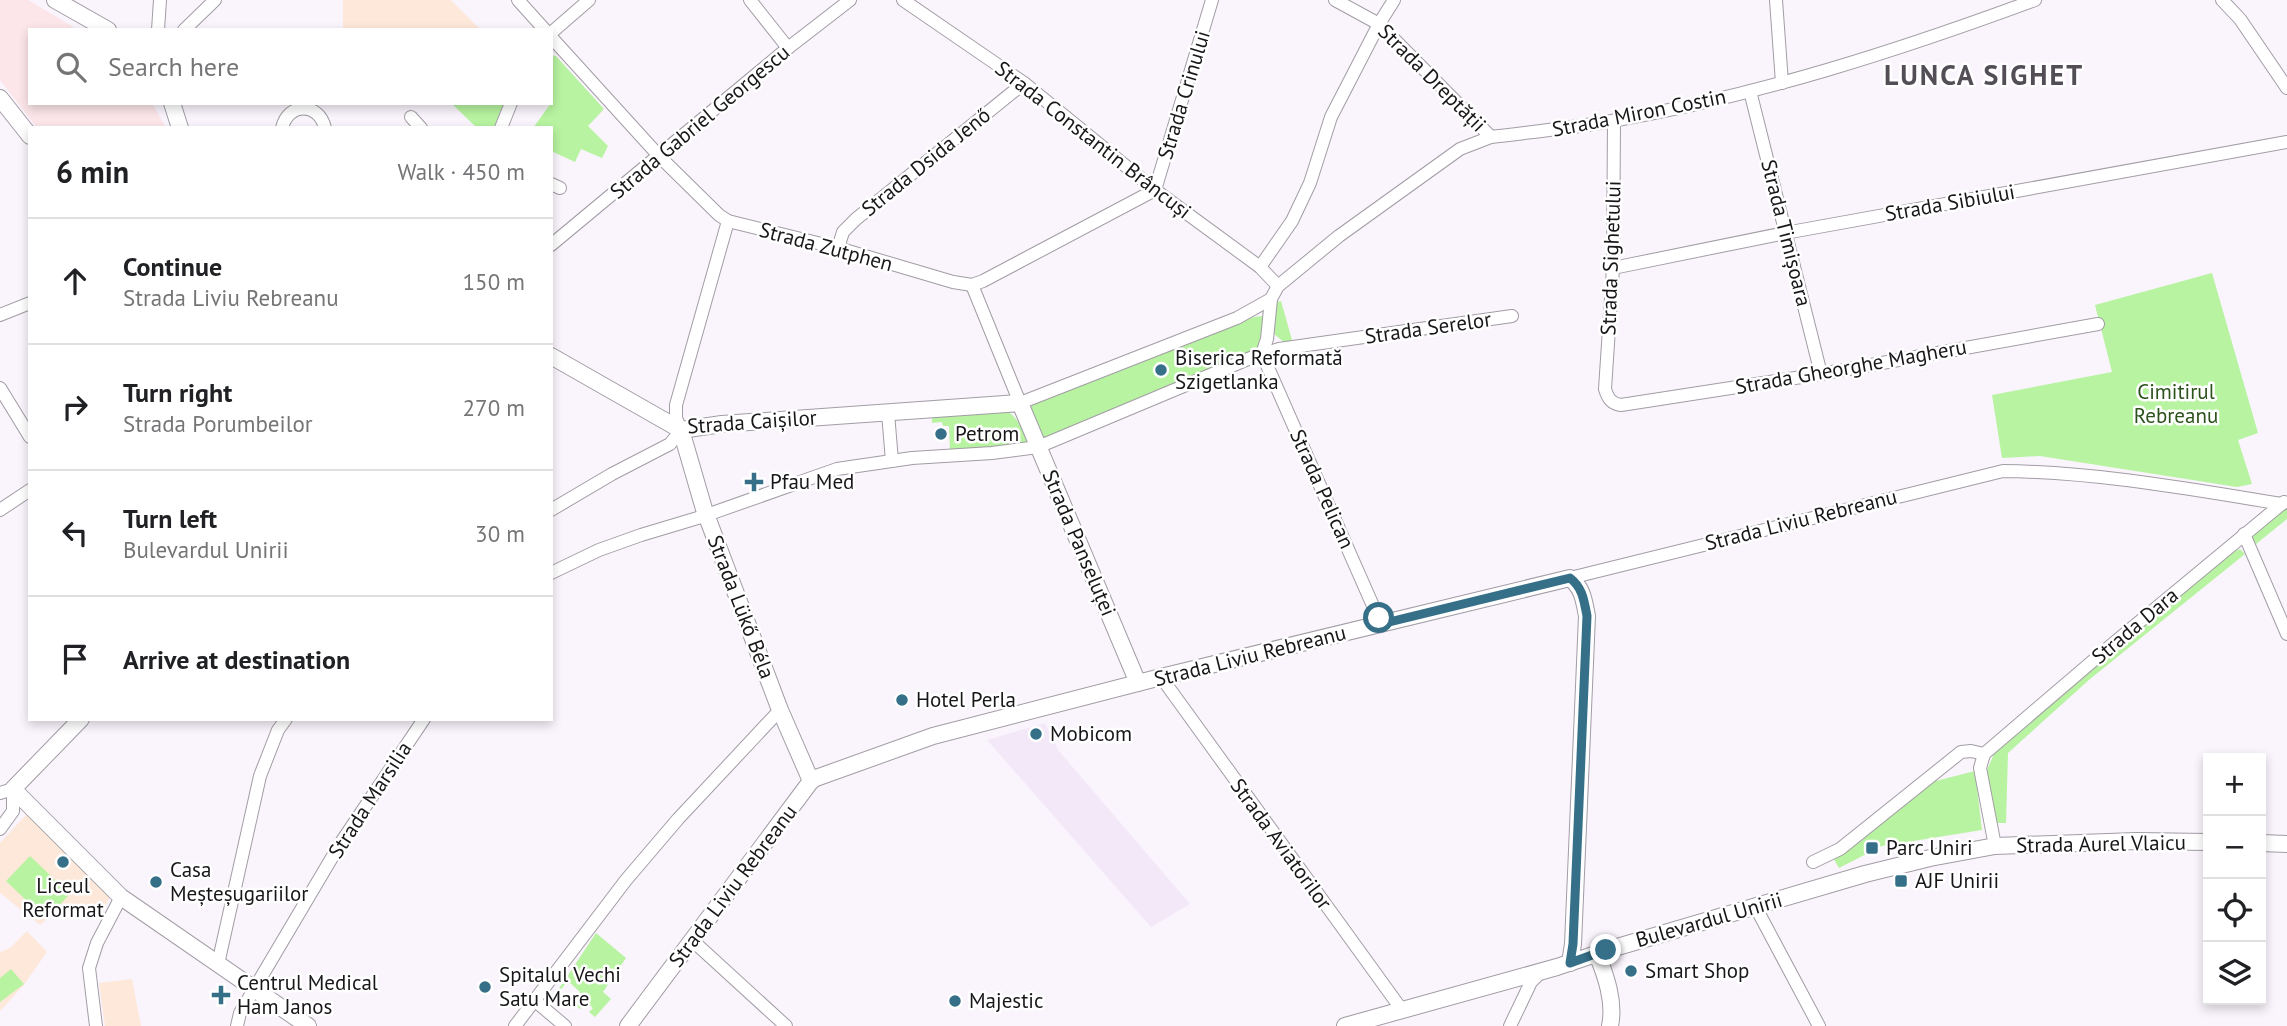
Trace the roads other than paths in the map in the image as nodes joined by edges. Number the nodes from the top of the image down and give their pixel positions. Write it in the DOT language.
graph roads {
  1 [pos="55,0"];
  2 [pos="160,0"];
  3 [pos="215,0"];
  4 [pos="518,0"];
  5 [pos="589,0"];
  6 [pos="750,0"];
  7 [pos="850,0"];
  8 [pos="903,0"];
  9 [pos="1212,0"];
  10 [pos="1335,0"];
  11 [pos="1394,0"];
  12 [pos="1776,0"];
  13 [pos="2035,0"];
  14 [pos="2221,0"];
  15 [pos="1379,24"];
  16 [pos="156,26"];
  17 [pos="104,28"];
  18 [pos="186,28"];
  19 [pos="543,28"];
  20 [pos="553,33"];
  21 [pos="553,37"];
  22 [pos="788,48"];
  23 [pos="1024,83"];
  24 [pos="1782,83"];
  25 [pos="2287,88"];
  26 [pos="1750,91"];
  27 [pos="0,98"];
  28 [pos="173,105"];
  29 [pos="510,105"];
  30 [pos="411,117"];
  31 [pos="1614,121"];
  32 [pos="179,126"];
  33 [pos="283,126"];
  34 [pos="324,126"];
  35 [pos="419,126"];
  36 [pos="502,126"];
  37 [pos="28,133"];
  38 [pos="1491,137"];
  39 [pos="2287,142"];
  40 [pos="660,157"];
  41 [pos="1155,190"];
  42 [pos="728,220"];
  43 [pos="1785,233"];
  44 [pos="553,243"];
  45 [pos="838,248"];
  46 [pos="1260,267"];
  47 [pos="1613,268"];
  48 [pos="972,285"];
  49 [pos="1278,286"];
  50 [pos="1271,299"];
  51 [pos="28,304"];
  52 [pos="0,315"];
  53 [pos="1512,316"];
  54 [pos="2098,324"];
  55 [pos="1262,355"];
  56 [pos="553,357"];
  57 [pos="1821,374"];
  58 [pos="0,388"];
  59 [pos="1607,396"];
  60 [pos="1020,403"];
  61 [pos="888,413"];
  62 [pos="681,430"];
  63 [pos="28,434"];
  64 [pos="1038,447"];
  65 [pos="892,461"];
  66 [pos="28,491"];
  67 [pos="2285,502"];
  68 [pos="553,509"];
  69 [pos="0,510"];
  70 [pos="706,515"];
  71 [pos="2245,534"];
  72 [pos="553,572"];
  73 [pos="1570,578"];
  74 [pos="1381,624"];
  75 [pos="2287,634"];
  76 [pos="1161,677"];
  77 [pos="1138,683"];
  78 [pos="780,710"];
  79 [pos="79,721"];
  80 [pos="285,721"];
  81 [pos="423,721"];
  82 [pos="1984,754"];
  83 [pos="811,781"];
  84 [pos="7,791"];
  85 [pos="0,829"];
  86 [pos="2203,842"];
  87 [pos="2266,843"];
  88 [pos="2287,844"];
  89 [pos="1995,846"];
  90 [pos="1812,862"];
  91 [pos="121,897"];
  92 [pos="1755,906"];
  93 [pos="693,941"];
  94 [pos="1597,954"];
  95 [pos="1570,963"];
  96 [pos="218,964"];
  97 [pos="1542,971"];
  98 [pos="254,990"];
  99 [pos="534,1000"];
  100 [pos="94,1010"];
  101 [pos="1402,1010"];
  102 [pos="1613,1025"];
  103 [pos="89,1026"];
  104 [pos="96,1026"];
  105 [pos="237,1026"];
  106 [pos="308,1026"];
  107 [pos="515,1026"];
  108 [pos="565,1026"];
  109 [pos="628,1026"];
  110 [pos="786,1026"];
  111 [pos="1345,1026"];
  112 [pos="1510,1026"];
  113 [pos="1819,1026"];
  1 -- 17 [label="main road"];
  2 -- 16 [label="street"];
  3 -- 18 [label="street"];
  4 -- 19 [label="street"];
  5 -- 20 [label="street"];
  6 -- 22 [label="street"];
  7 -- 22 [label="street, Strada Gabriel Georgescu"];
  8 -- 23 [label="street, Strada Constantin Brâncuși"];
  9 -- 41 [label="street, Strada Crinului"];
  10 -- 15 [label="street, Strada Dreptății"];
  11 -- 15 [label="street"];
  12 -- 24 [label="street"];
  13 -- 24 [label="street, Strada Miron Costin"];
  14 -- 25 [label="street"];
  15 -- 38 [label="street, Strada Dreptății"];
  15 -- 46 [label="street"];
  21 -- 40 [label="street, Strada Zutphen"];
  22 -- 40 [label="street, Strada Gabriel Georgescu"];
  23 -- 41 [label="street, Strada Constantin Brâncuși"];
  23 -- 45 [label="street, Strada Dsida Jenő"];
  24 -- 26 [label="street, Strada Miron Costin"];
  26 -- 31 [label="street, Strada Miron Costin"];
  26 -- 43 [label="street, Strada Timișoara"];
  27 -- 37 [label="main road"];
  28 -- 32 [label="main road"];
  29 -- 36 [label="street"];
  30 -- 35 [label="street"];
  31 -- 38 [label="street, Strada Miron Costin"];
  31 -- 47 [label="street, Strada Sighetului"];
  33 -- 34 [label="street"];
  38 -- 49 [label="street, Strada Miron Costin"];
  39 -- 43 [label="street, Strada Sibiului"];
  40 -- 42 [label="street, Strada Zutphen"];
  40 -- 44 [label="street, Strada Gabriel Georgescu"];
  41 -- 46 [label="street, Strada Constantin Brâncuși"];
  41 -- 48 [label="street"];
  42 -- 45 [label="street, Strada Zutphen"];
  42 -- 62 [label="street"];
  43 -- 47 [label="street, Strada Sibiului"];
  43 -- 57 [label="street, Strada Timișoara"];
  45 -- 48 [label="street, Strada Zutphen"];
  46 -- 49 [label="street, Strada Constantin Brâncuși"];
  47 -- 59 [label="street, Strada Sighetului"];
  48 -- 60 [label="street"];
  49 -- 50 [label="street"];
  50 -- 55 [label="street"];
  50 -- 60 [label="street"];
  51 -- 52 [label="street"];
  53 -- 55 [label="street, Strada Serelor"];
  54 -- 57 [label="street, Strada Gheorghe Magheru"];
  55 -- 64 [label="street, Strada Serelor"];
  55 -- 74 [label="street, Strada Pelican"];
  56 -- 62 [label="main road, Strada Caișilor"];
  57 -- 59 [label="street, Strada Gheorghe Magheru"];
  58 -- 63 [label="street"];
  60 -- 61 [label="main road, Strada Caișilor"];
  60 -- 64 [label="main road, Strada Panseluței"];
  61 -- 62 [label="main road, Strada Caișilor"];
  61 -- 65 [label="street"];
  62 -- 68 [label="street"];
  62 -- 70 [label="main road, Strada Lükő Béla"];
  64 -- 65 [label="street, Strada Serelor"];
  64 -- 77 [label="main road, Strada Panseluței"];
  65 -- 70 [label="street"];
  66 -- 69 [label="street"];
  67 -- 71 [label="street, Strada Dara"];
  67 -- 73 [label="street, Strada Liviu Rebreanu"];
  70 -- 72 [label="street"];
  70 -- 78 [label="main road, Strada Lükő Béla"];
  71 -- 75 [label="street"];
  71 -- 82 [label="street, Strada Dara"];
  73 -- 74 [label="main road, Strada Liviu Rebreanu"];
  73 -- 95 [label="main road"];
  74 -- 76 [label="main road, Strada Liviu Rebreanu"];
  76 -- 77 [label="main road, Strada Liviu Rebreanu"];
  76 -- 101 [label="street, Strada Aviatorilor"];
  77 -- 83 [label="main road, Strada Liviu Rebreanu"];
  78 -- 83 [label="main road, Strada Lükő Béla"];
  78 -- 99 [label="street"];
  79 -- 84 [label="main road"];
  80 -- 96 [label="street"];
  81 -- 98 [label="street, Strada Marsilia"];
  82 -- 89 [label="street"];
  82 -- 90 [label="street"];
  83 -- 93 [label="main road, Strada Liviu Rebreanu"];
  84 -- 85 [label="street"];
  84 -- 91 [label="main road"];
  86 -- 89 [label="main road, Strada Aurel Vlaicu"];
  87 -- 88 [label="main road"];
  89 -- 92 [label="main road, Bulevardul Unirii"];
  91 -- 96 [label="main road"];
  91 -- 100 [label="street"];
  92 -- 94 [label="main road, Bulevardul Unirii"];
  92 -- 113 [label="street"];
  93 -- 109 [label="main road, Strada Liviu Rebreanu"];
  93 -- 110 [label="street"];
  94 -- 95 [label="main road, Bulevardul Unirii"];
  94 -- 102 [label="main road"];
  95 -- 97 [label="main road, Bulevardul Unirii"];
  96 -- 98 [label="main road"];
  97 -- 101 [label="main road, Bulevardul Unirii"];
  97 -- 112 [label="street"];
  98 -- 105 [label="street, Strada Marsilia"];
  98 -- 106 [label="main road"];
  99 -- 107 [label="street"];
  99 -- 108 [label="street"];
  100 -- 103 [label="street"];
  100 -- 104 [label="street"];
  101 -- 111 [label="main road, Bulevardul Unirii"];
}
